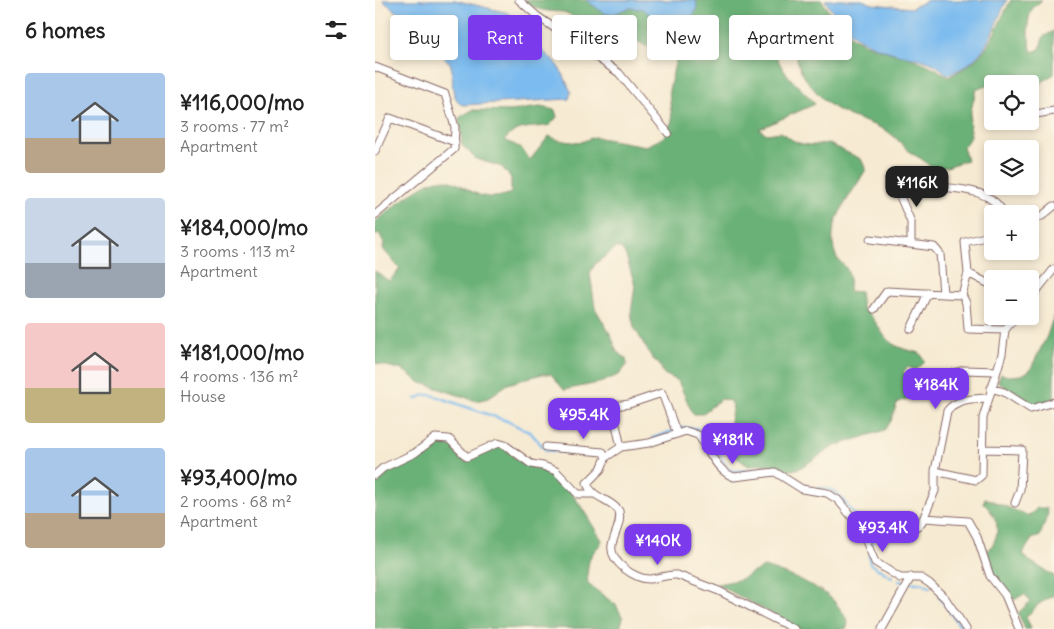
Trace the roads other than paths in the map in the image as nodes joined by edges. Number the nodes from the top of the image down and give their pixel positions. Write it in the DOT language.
graph roads {
  1 [pos="519,0"];
  2 [pos="375,67"];
  3 [pos="1054,111"];
  4 [pos="1039,114"];
  5 [pos="668,133"];
  6 [pos="455,142"];
  7 [pos="375,151"];
  8 [pos="996,205"];
  9 [pos="1054,206"];
  10 [pos="375,215"];
  11 [pos="1039,217"];
  12 [pos="984,237"];
  13 [pos="870,239"];
  14 [pos="911,244"];
  15 [pos="1054,269"];
  16 [pos="968,273"];
  17 [pos="984,281"];
  18 [pos="1039,288"];
  19 [pos="928,293"];
  20 [pos="943,294"];
  21 [pos="962,295"];
  22 [pos="874,309"];
  23 [pos="1009,325"];
  24 [pos="911,329"];
  25 [pos="1005,330"];
  26 [pos="997,371"];
  27 [pos="946,375"];
  28 [pos="991,388"];
  29 [pos="988,398"];
  30 [pos="1054,402"];
  31 [pos="612,407"];
  32 [pos="592,409"];
  33 [pos="677,434"];
  34 [pos="545,447"];
  35 [pos="621,447"];
  36 [pos="983,449"];
  37 [pos="606,457"];
  38 [pos="935,471"];
  39 [pos="375,474"];
  40 [pos="595,494"];
  41 [pos="1015,503"];
  42 [pos="924,518"];
  43 [pos="860,527"];
  44 [pos="911,577"];
  45 [pos="964,628"];
  46 [pos="794,629"];
  47 [pos="882,629"];
  48 [pos="1019,629"];
  1 -- 5 [label="street"];
  2 -- 6 [label="street"];
  3 -- 4 [label="street"];
  6 -- 7 [label="street"];
  6 -- 10 [label="street"];
  8 -- 14 [label="street"];
  9 -- 11 [label="street"];
  12 -- 16 [label="street"];
  13 -- 14 [label="street"];
  14 -- 20 [label="street"];
  15 -- 18 [label="street"];
  16 -- 17 [label="street"];
  16 -- 21 [label="street"];
  19 -- 20 [label="street"];
  19 -- 22 [label="street"];
  19 -- 24 [label="street"];
  20 -- 21 [label="street"];
  21 -- 25 [label="street"];
  23 -- 25 [label="street"];
  25 -- 26 [label="street"];
  26 -- 27 [label="street"];
  26 -- 28 [label="street"];
  28 -- 29 [label="street"];
  28 -- 30 [label="street"];
  29 -- 36 [label="street"];
  29 -- 38 [label="street"];
  31 -- 32 [label="street"];
  31 -- 33 [label="street"];
  31 -- 35 [label="street"];
  33 -- 35 [label="street"];
  33 -- 43 [label="street"];
  34 -- 37 [label="street"];
  35 -- 37 [label="street"];
  36 -- 38 [label="street"];
  36 -- 41 [label="street"];
  37 -- 40 [label="street"];
  38 -- 42 [label="street"];
  39 -- 40 [label="street"];
  40 -- 46 [label="street"];
  42 -- 43 [label="street"];
  42 -- 48 [label="street"];
  43 -- 44 [label="street"];
  44 -- 45 [label="street"];
  44 -- 47 [label="street"];
}
